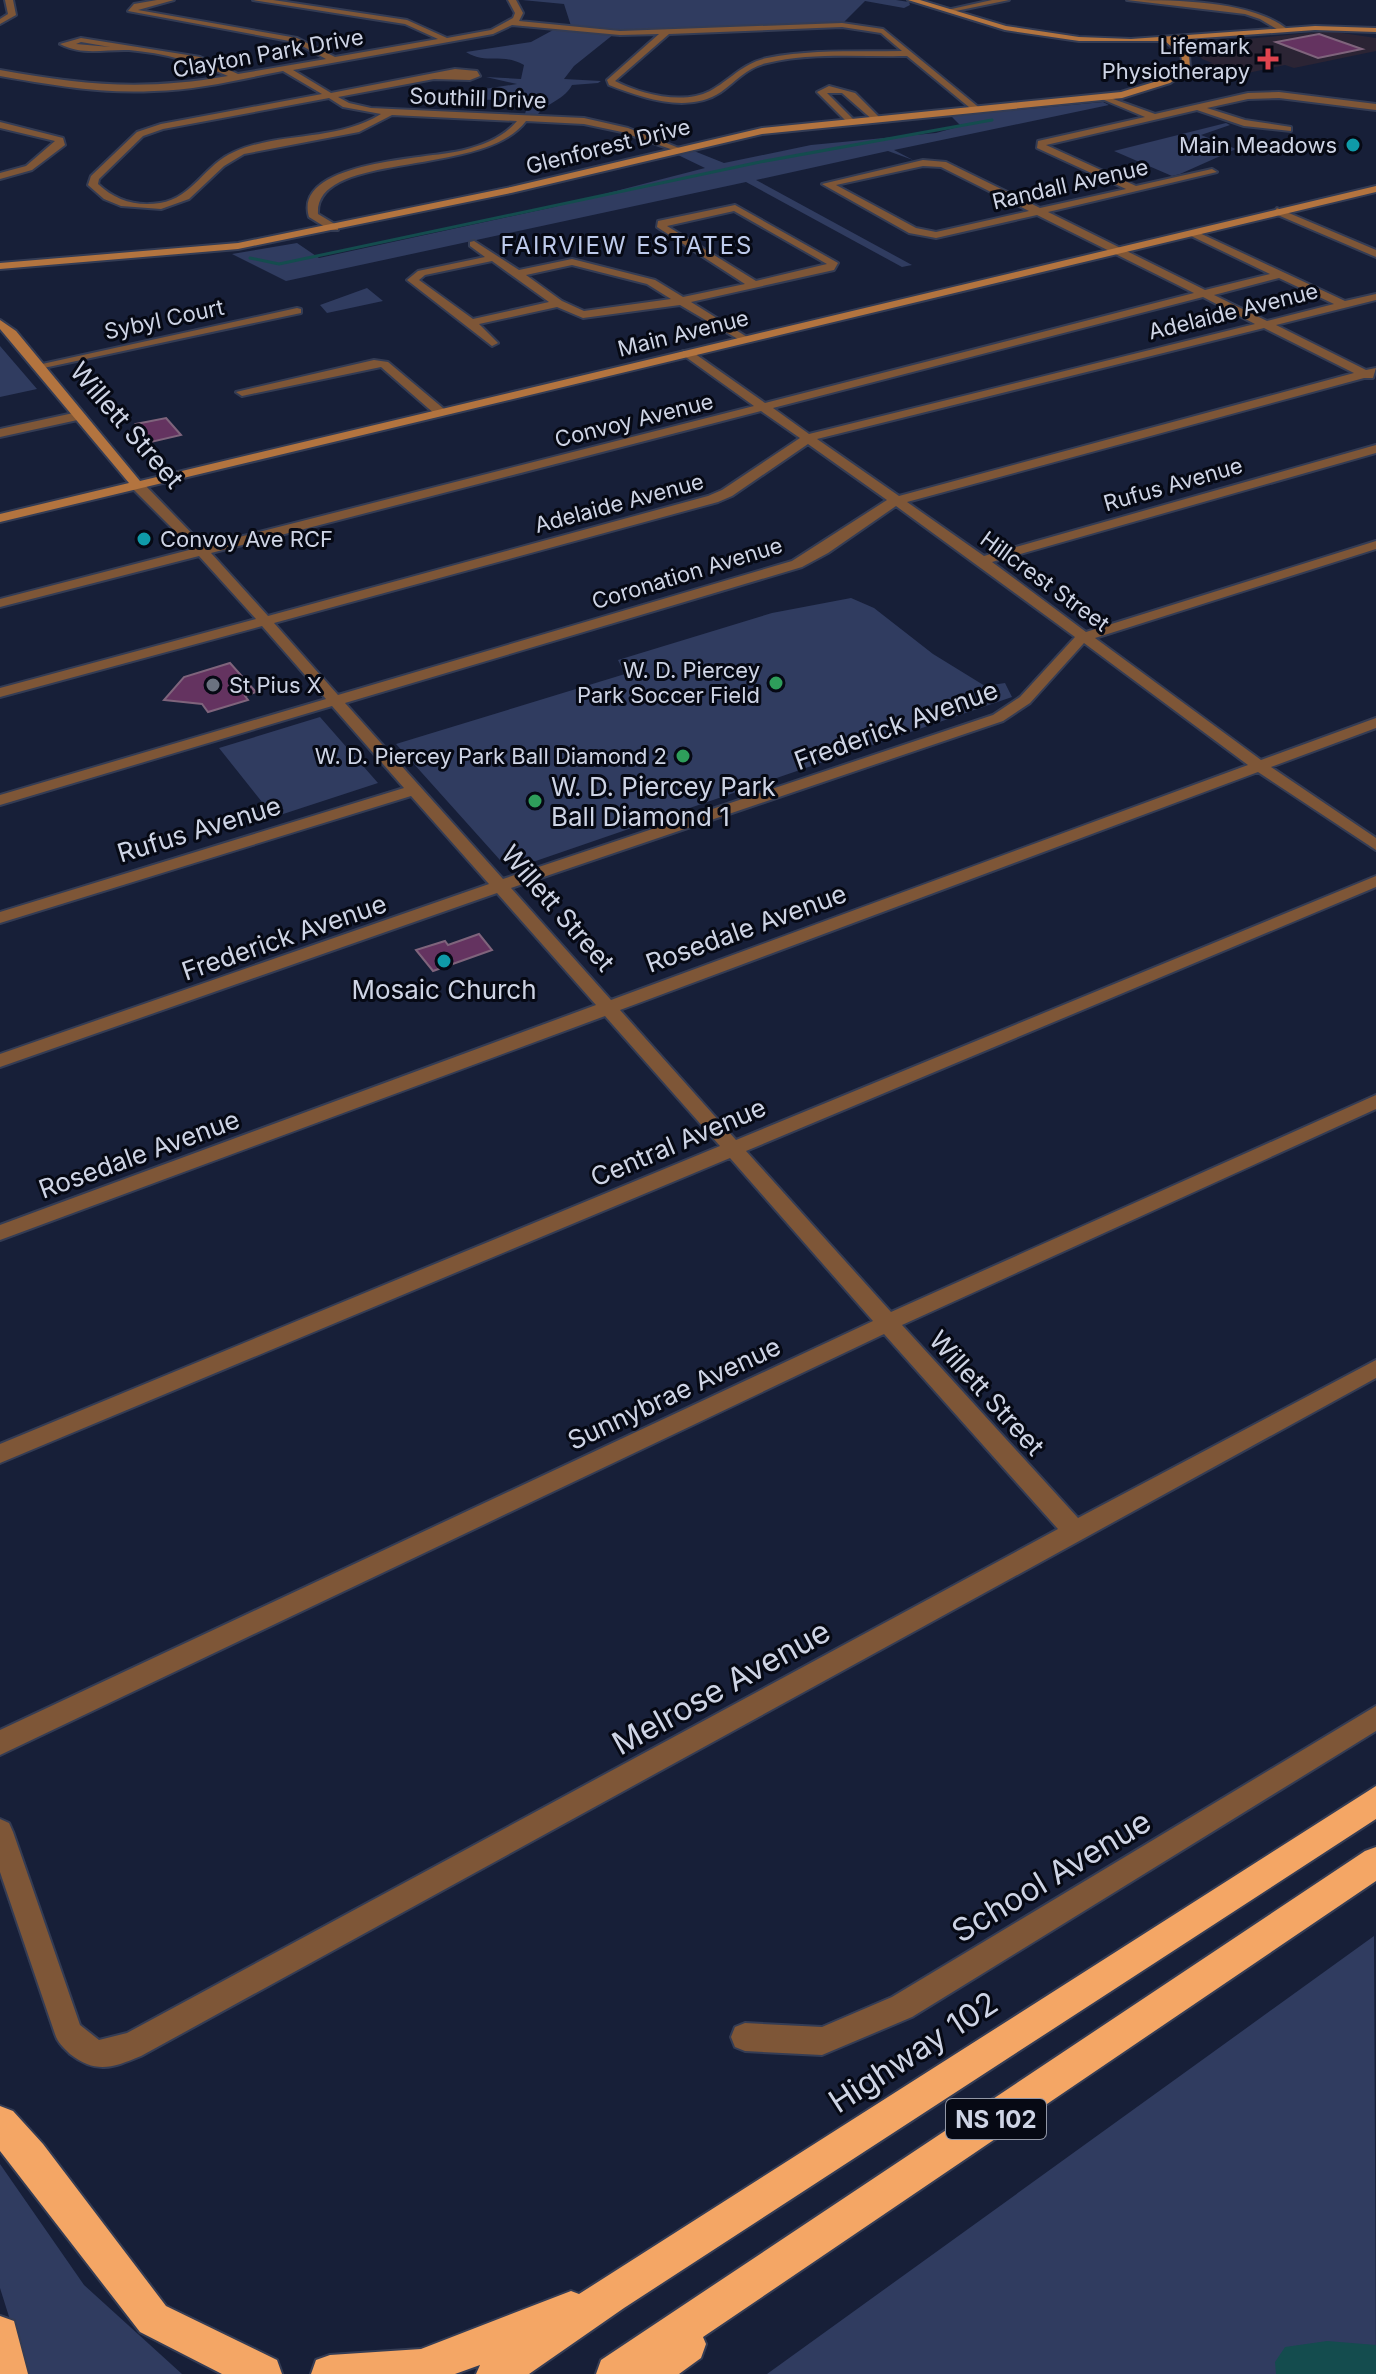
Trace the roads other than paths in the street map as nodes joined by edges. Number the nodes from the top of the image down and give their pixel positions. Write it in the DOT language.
graph roads {
  1 [pos="9,0"];
  2 [pos="170,0"];
  3 [pos="257,0"];
  4 [pos="512,0"];
  5 [pos="912,0"];
  6 [pos="1005,0"];
  7 [pos="1131,0"];
  8 [pos="951,10"];
  9 [pos="0,22"];
  10 [pos="515,23"];
  11 [pos="1283,29"];
  12 [pos="1376,30"];
  13 [pos="667,31"];
  14 [pos="1168,39"];
  15 [pos="448,41"];
  16 [pos="125,48"];
  17 [pos="910,53"];
  18 [pos="334,60"];
  19 [pos="284,68"];
  20 [pos="1,74"];
  21 [pos="434,76"];
  22 [pos="237,77"];
  23 [pos="328,94"];
  24 [pos="1105,97"];
  25 [pos="1196,107"];
  26 [pos="1376,107"];
  27 [pos="978,110"];
  28 [pos="389,113"];
  29 [pos="525,116"];
  30 [pos="1153,117"];
  31 [pos="877,119"];
  32 [pos="851,121"];
  33 [pos="0,125"];
  34 [pos="1288,129"];
  35 [pos="676,150"];
  36 [pos="1212,172"];
  37 [pos="0,176"];
  38 [pos="1134,189"];
  39 [pos="1374,191"];
  40 [pos="1039,211"];
  41 [pos="1277,211"];
  42 [pos="334,228"];
  43 [pos="1193,233"];
  44 [pos="474,244"];
  45 [pos="1120,250"];
  46 [pos="1376,254"];
  47 [pos="493,258"];
  48 [pos="0,266"];
  49 [pos="517,274"];
  50 [pos="1277,275"];
  51 [pos="754,285"];
  52 [pos="1205,292"];
  53 [pos="1376,297"];
  54 [pos="682,301"];
  55 [pos="558,303"];
  56 [pos="1344,305"];
  57 [pos="297,311"];
  58 [pos="0,323"];
  59 [pos="471,323"];
  60 [pos="1269,324"];
  61 [pos="743,339"];
  62 [pos="492,343"];
  63 [pos="687,353"];
  64 [pos="39,366"];
  65 [pos="1372,375"];
  66 [pos="242,392"];
  67 [pos="766,407"];
  68 [pos="440,412"];
  69 [pos="78,416"];
  70 [pos="0,433"];
  71 [pos="810,437"];
  72 [pos="1376,449"];
  73 [pos="137,485"];
  74 [pos="896,501"];
  75 [pos="0,518"];
  76 [pos="1376,545"];
  77 [pos="203,550"];
  78 [pos="982,561"];
  79 [pos="0,603"];
  80 [pos="266,620"];
  81 [pos="1084,637"];
  82 [pos="0,693"];
  83 [pos="335,701"];
  84 [pos="1376,723"];
  85 [pos="1260,767"];
  86 [pos="414,790"];
  87 [pos="0,800"];
  88 [pos="1376,845"];
  89 [pos="1376,881"];
  90 [pos="503,887"];
  91 [pos="0,918"];
  92 [pos="606,1007"];
  93 [pos="0,1061"];
  94 [pos="1376,1101"];
  95 [pos="730,1148"];
  96 [pos="0,1233"];
  97 [pos="885,1324"];
  98 [pos="1376,1368"];
  99 [pos="0,1454"];
  100 [pos="1074,1530"];
  101 [pos="1376,1717"];
  102 [pos="0,1743"];
  103 [pos="1376,1801"];
  104 [pos="0,1832"];
  105 [pos="1376,1862"];
  106 [pos="745,2037"];
  107 [pos="0,2124"];
  108 [pos="847,2221"];
  109 [pos="611,2295"];
  110 [pos="0,2335"];
  111 [pos="9,2374"];
  112 [pos="263,2374"];
  113 [pos="330,2374"];
  114 [pos="495,2374"];
  115 [pos="615,2374"];
  116 [pos="648,2374"];
  1 -- 9 [label="street"];
  2 -- 18 [label="street"];
  3 -- 15 [label="street"];
  4 -- 10 [label="street"];
  5 -- 8 [label="street"];
  6 -- 8 [label="street"];
  7 -- 11 [label="street"];
  8 -- 14 [label="street"];
  10 -- 13 [label="street"];
  10 -- 15 [label="street, Clayton Park Drive"];
  11 -- 12 [label="street"];
  11 -- 14 [label="street"];
  13 -- 17 [label="street"];
  13 -- 17 [label="street"];
  14 -- 24 [label="street, Glenforest Drive"];
  15 -- 18 [label="street, Clayton Park Drive"];
  16 -- 16 [label="street"];
  16 -- 22 [label="street"];
  17 -- 27 [label="street"];
  18 -- 19 [label="street, Clayton Park Drive"];
  19 -- 22 [label="street, Clayton Park Drive"];
  19 -- 23 [label="street, Southill Drive"];
  20 -- 22 [label="street, Clayton Park Drive"];
  21 -- 23 [label="street"];
  23 -- 28 [label="street, Southill Drive"];
  23 -- 28 [label="street"];
  24 -- 27 [label="street, Glenforest Drive"];
  24 -- 30 [label="street"];
  25 -- 26 [label="street"];
  25 -- 30 [label="street"];
  25 -- 34 [label="street"];
  27 -- 31 [label="street, Glenforest Drive"];
  28 -- 29 [label="street, Southill Drive"];
  29 -- 35 [label="street, Southill Drive"];
  29 -- 42 [label="street"];
  30 -- 38 [label="street"];
  31 -- 32 [label="street, Glenforest Drive"];
  31 -- 32 [label="street"];
  32 -- 35 [label="street, Glenforest Drive"];
  33 -- 37 [label="street"];
  35 -- 42 [label="street, Glenforest Drive"];
  36 -- 38 [label="street, Randall Avenue"];
  38 -- 40 [label="street, Randall Avenue"];
  39 -- 41 [label="street, Main Avenue"];
  40 -- 40 [label="street, Randall Avenue"];
  40 -- 45 [label="street"];
  41 -- 43 [label="street, Main Avenue"];
  41 -- 46 [label="street"];
  42 -- 48 [label="street, Glenforest Drive"];
  43 -- 45 [label="street, Main Avenue"];
  43 -- 50 [label="street"];
  44 -- 47 [label="street"];
  45 -- 52 [label="street"];
  45 -- 61 [label="street, Main Avenue"];
  47 -- 49 [label="street"];
  47 -- 59 [label="street"];
  49 -- 54 [label="street"];
  49 -- 55 [label="street"];
  50 -- 52 [label="street, Convoy Avenue"];
  50 -- 56 [label="street"];
  51 -- 51 [label="street"];
  51 -- 54 [label="street"];
  52 -- 60 [label="street"];
  52 -- 67 [label="street, Convoy Avenue"];
  53 -- 56 [label="street, Adelaide Avenue"];
  54 -- 55 [label="street"];
  54 -- 61 [label="street"];
  55 -- 59 [label="street"];
  56 -- 60 [label="street, Adelaide Avenue"];
  57 -- 64 [label="street, Sybyl Court"];
  58 -- 64 [label="street, Willett Street"];
  59 -- 62 [label="street"];
  60 -- 65 [label="street"];
  60 -- 71 [label="street, Adelaide Avenue"];
  61 -- 63 [label="street, Main Avenue"];
  63 -- 67 [label="street, Hillcrest Street"];
  63 -- 68 [label="street, Main Avenue"];
  64 -- 69 [label="street, Willett Street"];
  65 -- 74 [label="street, Coronation Avenue"];
  66 -- 68 [label="street"];
  67 -- 71 [label="street, Hillcrest Street"];
  67 -- 77 [label="street, Convoy Avenue"];
  68 -- 73 [label="street, Main Avenue"];
  69 -- 70 [label="street"];
  69 -- 73 [label="street, Willett Street"];
  71 -- 74 [label="street, Hillcrest Street"];
  71 -- 80 [label="street, Adelaide Avenue"];
  72 -- 78 [label="street, Rufus Avenue"];
  73 -- 75 [label="street, Main Avenue"];
  73 -- 77 [label="street, Willett Street"];
  74 -- 78 [label="street, Hillcrest Street"];
  74 -- 83 [label="street, Coronation Avenue"];
  76 -- 81 [label="street, Frederick Avenue"];
  77 -- 79 [label="street, Convoy Avenue"];
  77 -- 80 [label="street, Willett Street"];
  78 -- 81 [label="street, Hillcrest Street"];
  80 -- 82 [label="street, Adelaide Avenue"];
  80 -- 83 [label="street, Willett Street"];
  81 -- 85 [label="street, Hillcrest Street"];
  81 -- 90 [label="street, Frederick Avenue"];
  83 -- 86 [label="street, Willett Street"];
  83 -- 87 [label="street, Coronation Avenue"];
  84 -- 85 [label="street, Rosedale Avenue"];
  85 -- 88 [label="street, Hillcrest Street"];
  85 -- 92 [label="street, Rosedale Avenue"];
  86 -- 90 [label="street, Willett Street"];
  86 -- 91 [label="street, Rufus Avenue"];
  89 -- 95 [label="street, Central Avenue"];
  90 -- 92 [label="street, Willett Street"];
  90 -- 93 [label="street, Frederick Avenue"];
  92 -- 95 [label="street, Willett Street"];
  92 -- 96 [label="street, Rosedale Avenue"];
  94 -- 97 [label="street, Sunnybrae Avenue"];
  95 -- 97 [label="street, Willett Street"];
  95 -- 99 [label="street, Central Avenue"];
  97 -- 100 [label="street, Willett Street"];
  97 -- 102 [label="street, Sunnybrae Avenue"];
  98 -- 100 [label="street, Melrose Avenue"];
  100 -- 104 [label="street, Melrose Avenue"];
  101 -- 106 [label="street, School Avenue"];
  103 -- 109 [label="highway, Highway 102 / NS 102"];
  105 -- 108 [label="highway, NS 102"];
  107 -- 112 [label="highway"];
  108 -- 115 [label="highway, NS 102"];
  108 -- 116 [label="highway"];
  109 -- 113 [label="highway"];
  109 -- 114 [label="highway, Highway 102 / NS 102"];
  110 -- 111 [label="highway"];
}
